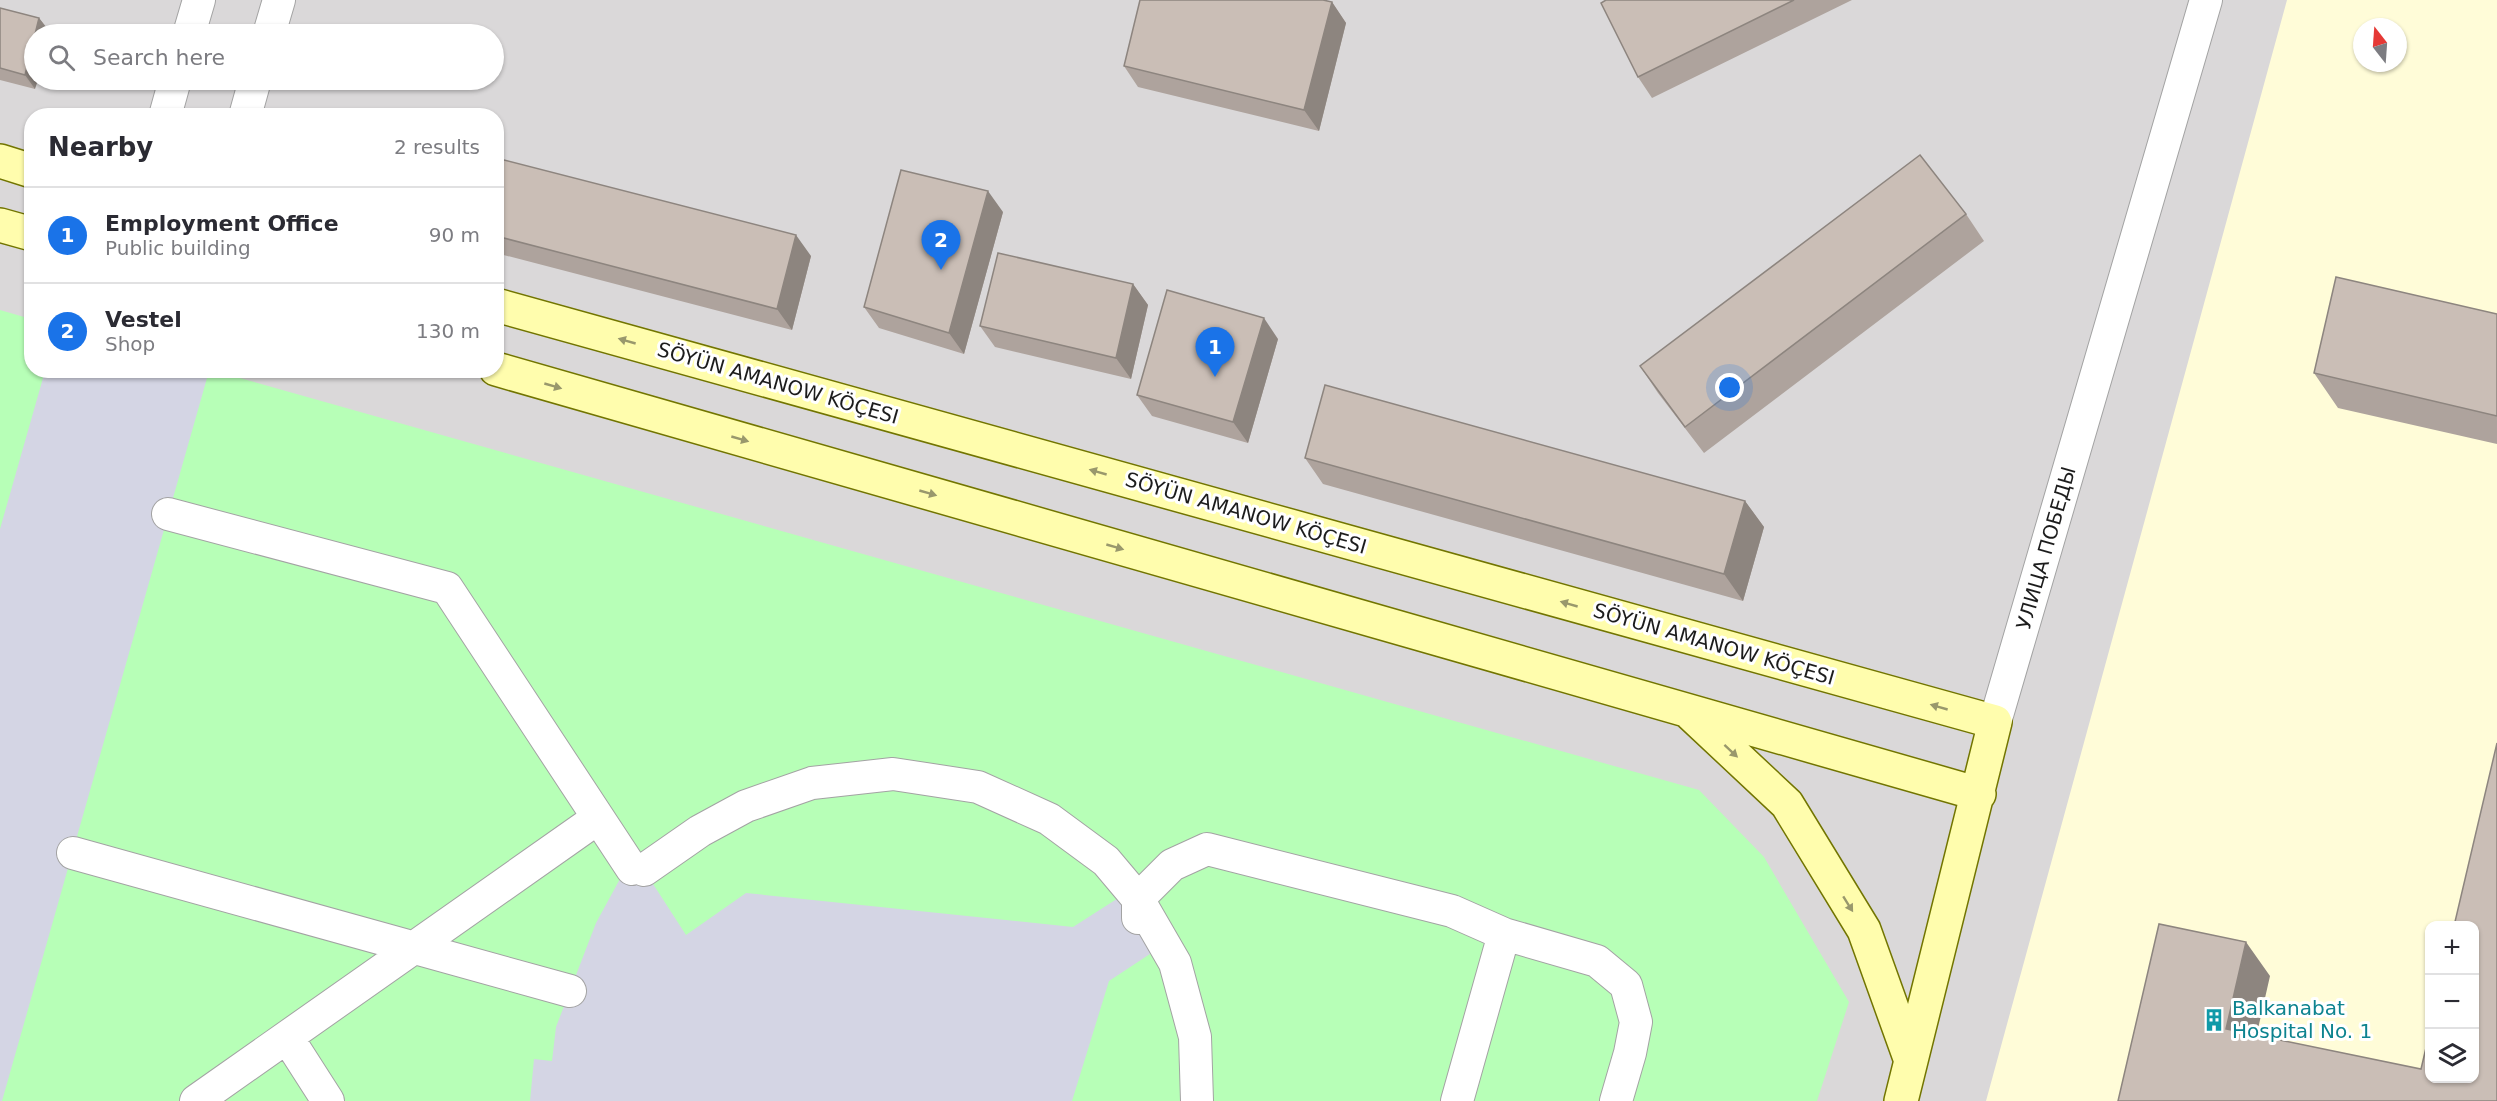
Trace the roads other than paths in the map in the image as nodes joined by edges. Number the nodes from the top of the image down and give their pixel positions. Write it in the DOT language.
graph roads {
  1 [pos="199,0"];
  2 [pos="279,0"];
  3 [pos="2206,0"];
  4 [pos="192,24"];
  5 [pos="272,24"];
  6 [pos="172,90"];
  7 [pos="252,90"];
  8 [pos="167,108"];
  9 [pos="247,108"];
  10 [pos="0,161"];
  11 [pos="24,168"];
  12 [pos="0,225"];
  13 [pos="24,232"];
  14 [pos="504,307"];
  15 [pos="504,371"];
  16 [pos="168,514"];
  17 [pos="1688,711"];
  18 [pos="1995,722"];
  19 [pos="1979,794"];
  20 [pos="598,818"];
  21 [pos="73,853"];
  22 [pos="1138,910"];
  23 [pos="1504,934"];
  24 [pos="414,948"];
  25 [pos="570,991"];
  26 [pos="287,1038"];
  27 [pos="1911,1061"];
  28 [pos="196,1101"];
  29 [pos="328,1101"];
  30 [pos="1197,1101"];
  31 [pos="1457,1101"];
  32 [pos="1616,1101"];
  33 [pos="1901,1101"];
  1 -- 4 [label="street"];
  2 -- 5 [label="street"];
  3 -- 18 [label="street, УЛИЦА ПОБЕДЫ"];
  6 -- 8 [label="street"];
  7 -- 9 [label="street"];
  10 -- 11 [label="street"];
  12 -- 13 [label="street"];
  18 -- 14 [label="street, SÖYÜN AMANOW KÖÇESI, one-way"];
  15 -- 17 [label="street, one-way"];
  16 -- 20 [label="street"];
  17 -- 19 [label="street"];
  17 -- 27 [label="street, one-way"];
  18 -- 19 [label="street, УЛИЦА ПОБЕДЫ"];
  19 -- 27 [label="street, УЛИЦА ПОБЕДЫ"];
  20 -- 22 [label="street"];
  20 -- 24 [label="street"];
  21 -- 24 [label="street"];
  22 -- 23 [label="street"];
  22 -- 30 [label="street"];
  23 -- 31 [label="street"];
  23 -- 32 [label="street"];
  24 -- 25 [label="street"];
  24 -- 26 [label="street"];
  26 -- 28 [label="street"];
  26 -- 29 [label="street"];
  27 -- 33 [label="street, УЛИЦА ПОБЕДЫ"];
}
